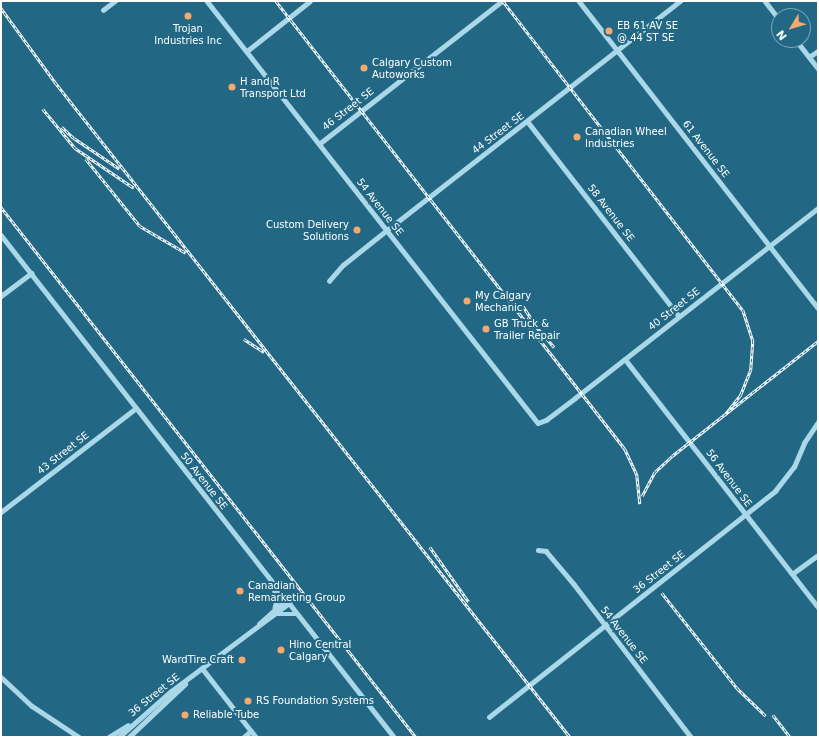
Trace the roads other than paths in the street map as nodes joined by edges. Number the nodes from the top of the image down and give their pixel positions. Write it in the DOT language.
graph roads {
  1 [pos="115,1"];
  2 [pos="207,1"];
  3 [pos="310,1"];
  4 [pos="502,1"];
  5 [pos="579,1"];
  6 [pos="680,1"];
  7 [pos="103,10"];
  8 [pos="802,48"];
  9 [pos="617,50"];
  10 [pos="247,51"];
  11 [pos="818,51"];
  12 [pos="809,57"];
  13 [pos="818,68"];
  14 [pos="528,122"];
  15 [pos="319,144"];
  16 [pos="818,208"];
  17 [pos="387,230"];
  18 [pos="1,235"];
  19 [pos="770,246"];
  20 [pos="31,273"];
  21 [pos="329,281"];
  22 [pos="1,296"];
  23 [pos="818,308"];
  24 [pos="679,316"];
  25 [pos="625,359"];
  26 [pos="136,408"];
  27 [pos="818,422"];
  28 [pos="541,423"];
  29 [pos="813,428"];
  30 [pos="818,432"];
  31 [pos="1,512"];
  32 [pos="746,515"];
  33 [pos="538,550"];
  34 [pos="818,555"];
  35 [pos="792,574"];
  36 [pos="273,583"];
  37 [pos="288,602"];
  38 [pos="818,607"];
  39 [pos="275,612"];
  40 [pos="297,614"];
  41 [pos="604,624"];
  42 [pos="202,668"];
  43 [pos="1,677"];
  44 [pos="489,717"];
  45 [pos="136,720"];
  46 [pos="251,731"];
  47 [pos="78,737"];
  48 [pos="109,737"];
  49 [pos="119,737"];
  50 [pos="129,737"];
  51 [pos="244,737"];
  52 [pos="256,737"];
  53 [pos="394,737"];
  54 [pos="691,737"];
  1 -- 7 [label="street"];
  2 -- 10 [label="street, 54 Avenue SE"];
  3 -- 10 [label="street"];
  4 -- 15 [label="street, 46 Street SE"];
  5 -- 9 [label="street, 61 Avenue SE"];
  6 -- 9 [label="street, 44 Street SE"];
  8 -- 12 [label="street"];
  9 -- 14 [label="street, 44 Street SE"];
  9 -- 19 [label="street, 61 Avenue SE"];
  10 -- 15 [label="street, 54 Avenue SE"];
  11 -- 12 [label="street"];
  12 -- 13 [label="street"];
  14 -- 17 [label="street, 44 Street SE"];
  14 -- 24 [label="street, 58 Avenue SE"];
  15 -- 17 [label="street, 54 Avenue SE"];
  16 -- 19 [label="street, 40 Street SE"];
  17 -- 21 [label="street, 44 Street SE"];
  17 -- 28 [label="street, 54 Avenue SE"];
  18 -- 20 [label="street, 50 Avenue SE"];
  19 -- 23 [label="street, 61 Avenue SE"];
  19 -- 24 [label="street, 40 Street SE"];
  20 -- 22 [label="street"];
  20 -- 26 [label="street, 50 Avenue SE"];
  24 -- 25 [label="street, 40 Street SE"];
  25 -- 28 [label="street, 40 Street SE"];
  25 -- 32 [label="street, 56 Avenue SE"];
  26 -- 31 [label="street, 43 Street SE"];
  26 -- 36 [label="street, 50 Avenue SE"];
  27 -- 29 [label="street, 36 Street SE"];
  29 -- 30 [label="street"];
  29 -- 32 [label="street, 36 Street SE"];
  32 -- 35 [label="street, 56 Avenue SE"];
  32 -- 41 [label="street, 36 Street SE"];
  33 -- 41 [label="street, 54 Avenue SE"];
  34 -- 35 [label="street"];
  35 -- 38 [label="street, 56 Avenue SE"];
  36 -- 37 [label="street, 50 Avenue SE"];
  36 -- 39 [label="street"];
  37 -- 39 [label="street, 36 Street SE"];
  37 -- 40 [label="street, 50 Avenue SE"];
  39 -- 40 [label="street"];
  39 -- 42 [label="street, 36 Street SE"];
  40 -- 53 [label="street, 50 Avenue SE"];
  41 -- 44 [label="street, 36 Street SE"];
  41 -- 54 [label="street, 54 Avenue SE"];
  42 -- 45 [label="street, 36 Street SE"];
  42 -- 46 [label="street"];
  42 -- 50 [label="street, 36 Street SE"];
  43 -- 47 [label="street"];
  45 -- 48 [label="street"];
  45 -- 49 [label="street, 36 Street SE"];
  46 -- 51 [label="street"];
  46 -- 52 [label="street"];
}
